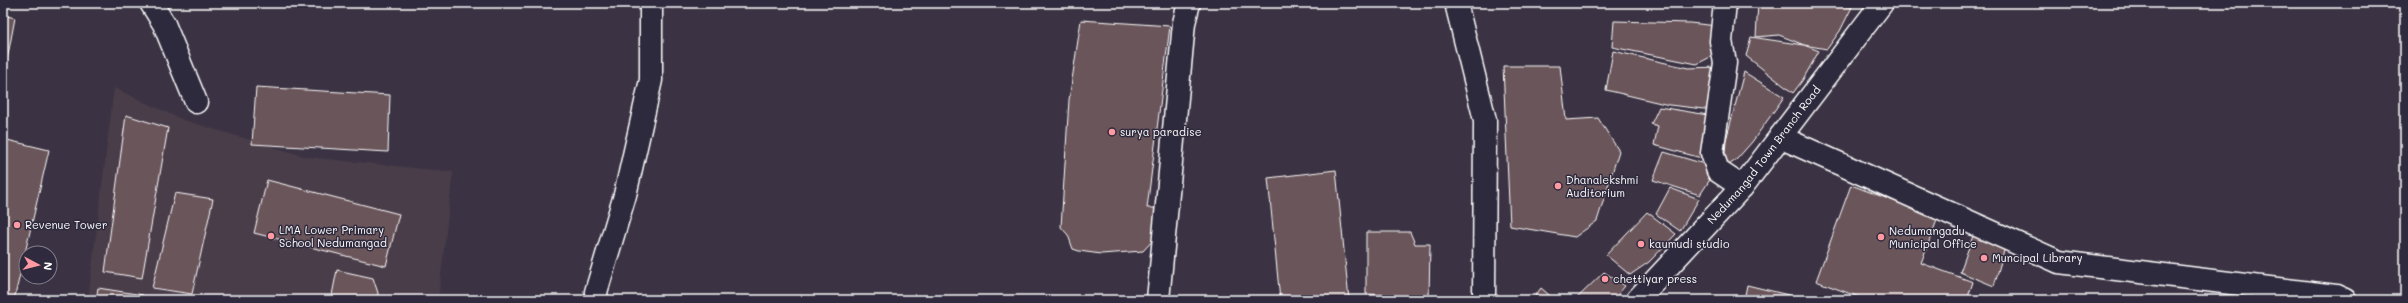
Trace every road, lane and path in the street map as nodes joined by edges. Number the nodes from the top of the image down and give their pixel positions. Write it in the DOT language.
graph roads {
  1 [pos="152,3"];
  2 [pos="651,3"];
  3 [pos="1189,3"];
  4 [pos="1456,3"];
  5 [pos="1725,3"];
  6 [pos="1882,3"];
  7 [pos="196,102"];
  8 [pos="1780,137"];
  9 [pos="1742,187"];
  10 [pos="597,300"];
  11 [pos="1158,300"];
  12 [pos="1484,300"];
  13 [pos="1637,300"];
  14 [pos="2345,300"];
  1 -- 7 [label="street"];
  2 -- 10 [label="street"];
  3 -- 11 [label="street"];
  4 -- 12 [label="street"];
  5 -- 9 [label="street"];
  6 -- 8 [label="street, Nedumangad Town Branch Road"];
  8 -- 9 [label="street, Nedumangad Town Branch Road"];
  8 -- 14 [label="street"];
  9 -- 13 [label="street, Nedumangad Town Branch Road"];
}
